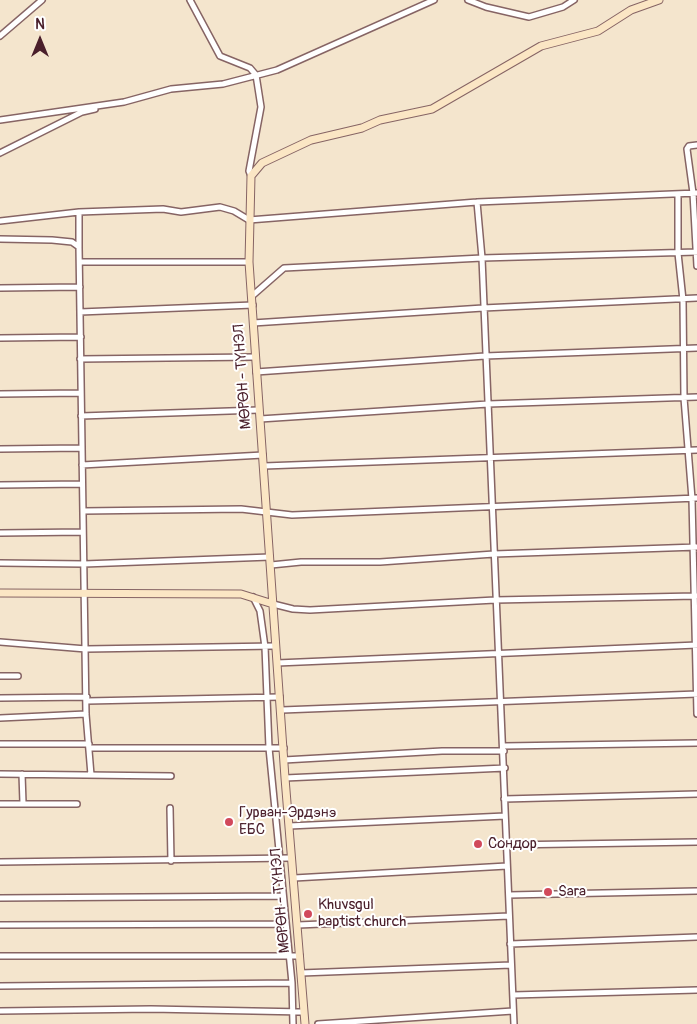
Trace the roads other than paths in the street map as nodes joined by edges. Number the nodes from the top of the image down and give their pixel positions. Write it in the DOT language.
graph roads {
  1 [pos="42,0"];
  2 [pos="190,0"];
  3 [pos="434,0"];
  4 [pos="468,0"];
  5 [pos="574,0"];
  6 [pos="659,0"];
  7 [pos="0,36"];
  8 [pos="256,75"];
  9 [pos="114,104"];
  10 [pos="0,120"];
  11 [pos="696,144"];
  12 [pos="0,153"];
  13 [pos="252,176"];
  14 [pos="695,193"];
  15 [pos="678,194"];
  16 [pos="476,202"];
  17 [pos="79,212"];
  18 [pos="0,220"];
  19 [pos="249,220"];
  20 [pos="0,239"];
  21 [pos="79,247"];
  22 [pos="678,252"];
  23 [pos="696,252"];
  24 [pos="482,258"];
  25 [pos="80,262"];
  26 [pos="249,262"];
  27 [pos="697,266"];
  28 [pos="80,287"];
  29 [pos="0,288"];
  30 [pos="252,296"];
  31 [pos="697,298"];
  32 [pos="683,300"];
  33 [pos="253,305"];
  34 [pos="483,308"];
  35 [pos="80,312"];
  36 [pos="253,323"];
  37 [pos="81,337"];
  38 [pos="0,338"];
  39 [pos="684,348"];
  40 [pos="697,348"];
  41 [pos="485,356"];
  42 [pos="255,357"];
  43 [pos="80,359"];
  44 [pos="256,372"];
  45 [pos="80,393"];
  46 [pos="0,394"];
  47 [pos="697,397"];
  48 [pos="684,398"];
  49 [pos="488,404"];
  50 [pos="259,410"];
  51 [pos="81,416"];
  52 [pos="260,419"];
  53 [pos="81,448"];
  54 [pos="0,449"];
  55 [pos="697,450"];
  56 [pos="688,451"];
  57 [pos="263,455"];
  58 [pos="490,458"];
  59 [pos="82,465"];
  60 [pos="264,466"];
  61 [pos="82,484"];
  62 [pos="0,485"];
  63 [pos="694,499"];
  64 [pos="492,507"];
  65 [pos="83,511"];
  66 [pos="267,512"];
  67 [pos="83,532"];
  68 [pos="0,533"];
  69 [pos="695,547"];
  70 [pos="494,554"];
  71 [pos="270,561"];
  72 [pos="0,563"];
  73 [pos="84,564"];
  74 [pos="0,592"];
  75 [pos="85,593"];
  76 [pos="696,596"];
  77 [pos="253,597"];
  78 [pos="496,600"];
  79 [pos="273,604"];
  80 [pos="0,642"];
  81 [pos="696,645"];
  82 [pos="265,646"];
  83 [pos="275,646"];
  84 [pos="86,649"];
  85 [pos="498,654"];
  86 [pos="277,663"];
  87 [pos="0,676"];
  88 [pos="18,676"];
  89 [pos="697,694"];
  90 [pos="280,696"];
  91 [pos="268,697"];
  92 [pos="0,698"];
  93 [pos="87,699"];
  94 [pos="500,703"];
  95 [pos="282,710"];
  96 [pos="86,714"];
  97 [pos="697,714"];
  98 [pos="0,718"];
  99 [pos="697,743"];
  100 [pos="0,744"];
  101 [pos="89,746"];
  102 [pos="270,748"];
  103 [pos="284,748"];
  104 [pos="504,748"];
  105 [pos="284,760"];
  106 [pos="505,768"];
  107 [pos="0,774"];
  108 [pos="22,774"];
  109 [pos="91,775"];
  110 [pos="171,776"];
  111 [pos="285,778"];
  112 [pos="697,794"];
  113 [pos="504,799"];
  114 [pos="23,803"];
  115 [pos="0,804"];
  116 [pos="78,804"];
  117 [pos="170,808"];
  118 [pos="505,816"];
  119 [pos="289,826"];
  120 [pos="697,842"];
  121 [pos="506,845"];
  122 [pos="281,858"];
  123 [pos="291,858"];
  124 [pos="171,861"];
  125 [pos="0,862"];
  126 [pos="507,866"];
  127 [pos="294,878"];
  128 [pos="697,891"];
  129 [pos="508,895"];
  130 [pos="283,896"];
  131 [pos="0,898"];
  132 [pos="509,916"];
  133 [pos="285,924"];
  134 [pos="0,925"];
  135 [pos="298,925"];
  136 [pos="697,937"];
  137 [pos="510,944"];
  138 [pos="0,956"];
  139 [pos="300,956"];
  140 [pos="289,957"];
  141 [pos="512,965"];
  142 [pos="301,973"];
  143 [pos="292,983"];
  144 [pos="0,986"];
  145 [pos="697,990"];
  146 [pos="513,995"];
  147 [pos="0,1011"];
  148 [pos="513,1011"];
  149 [pos="293,1012"];
  150 [pos="304,1012"];
  151 [pos="293,1024"];
  152 [pos="305,1024"];
  153 [pos="318,1024"];
  154 [pos="514,1024"];
  1 -- 7 [label="street"];
  2 -- 8 [label="street"];
  3 -- 8 [label="street"];
  4 -- 5 [label="street"];
  6 -- 13 [label="street"];
  8 -- 9 [label="street"];
  8 -- 13 [label="street"];
  9 -- 10 [label="street"];
  9 -- 12 [label="street"];
  11 -- 14 [label="street"];
  13 -- 19 [label="street, МӨРӨН - ТҮНЭЛ"];
  14 -- 15 [label="street"];
  14 -- 23 [label="street"];
  15 -- 16 [label="street"];
  15 -- 22 [label="street"];
  16 -- 19 [label="street"];
  16 -- 24 [label="street"];
  17 -- 18 [label="street"];
  17 -- 19 [label="street"];
  17 -- 21 [label="street"];
  19 -- 26 [label="street, МӨРӨН - ТҮНЭЛ"];
  20 -- 21 [label="street"];
  21 -- 25 [label="street"];
  22 -- 23 [label="street"];
  22 -- 24 [label="street"];
  22 -- 32 [label="street"];
  23 -- 27 [label="street"];
  24 -- 30 [label="street"];
  24 -- 34 [label="street"];
  25 -- 26 [label="street"];
  25 -- 28 [label="street"];
  26 -- 30 [label="street, МӨРӨН - ТҮНЭЛ"];
  28 -- 29 [label="street"];
  28 -- 35 [label="street"];
  30 -- 33 [label="street, МӨРӨН - ТҮНЭЛ"];
  31 -- 32 [label="street"];
  32 -- 34 [label="street"];
  32 -- 39 [label="street"];
  33 -- 35 [label="street"];
  33 -- 36 [label="street, МӨРӨН - ТҮНЭЛ"];
  34 -- 36 [label="street"];
  34 -- 41 [label="street"];
  35 -- 37 [label="street"];
  36 -- 42 [label="street, МӨРӨН - ТҮНЭЛ"];
  37 -- 38 [label="street"];
  37 -- 43 [label="street"];
  39 -- 40 [label="street"];
  39 -- 41 [label="street"];
  39 -- 48 [label="street"];
  41 -- 44 [label="street"];
  41 -- 49 [label="street"];
  42 -- 43 [label="street"];
  42 -- 44 [label="street, МӨРӨН - ТҮНЭЛ"];
  43 -- 45 [label="street"];
  44 -- 50 [label="street, МӨРӨН - ТҮНЭЛ"];
  45 -- 46 [label="street"];
  45 -- 51 [label="street"];
  47 -- 48 [label="street"];
  48 -- 49 [label="street"];
  48 -- 56 [label="street"];
  49 -- 52 [label="street"];
  49 -- 58 [label="street"];
  50 -- 51 [label="street"];
  50 -- 52 [label="street, МӨРӨН - ТҮНЭЛ"];
  51 -- 53 [label="street"];
  52 -- 57 [label="street, МӨРӨН - ТҮНЭЛ"];
  53 -- 54 [label="street"];
  53 -- 59 [label="street"];
  55 -- 56 [label="street"];
  56 -- 58 [label="street"];
  56 -- 63 [label="street"];
  57 -- 59 [label="street"];
  57 -- 60 [label="street, МӨРӨН - ТҮНЭЛ"];
  58 -- 60 [label="street"];
  58 -- 64 [label="street"];
  59 -- 61 [label="street"];
  60 -- 66 [label="street, МӨРӨН - ТҮНЭЛ"];
  61 -- 62 [label="street"];
  61 -- 65 [label="street"];
  63 -- 64 [label="street"];
  63 -- 69 [label="street"];
  64 -- 66 [label="street"];
  64 -- 70 [label="street"];
  65 -- 66 [label="street"];
  65 -- 67 [label="street"];
  66 -- 71 [label="street, МӨРӨН - ТҮНЭЛ"];
  67 -- 68 [label="street"];
  67 -- 73 [label="street"];
  69 -- 70 [label="street"];
  69 -- 76 [label="street"];
  70 -- 71 [label="street"];
  70 -- 78 [label="street"];
  71 -- 73 [label="street"];
  71 -- 79 [label="street, МӨРӨН - ТҮНЭЛ"];
  72 -- 73 [label="street"];
  73 -- 75 [label="street"];
  74 -- 75 [label="street"];
  75 -- 77 [label="street"];
  75 -- 84 [label="street"];
  76 -- 78 [label="street"];
  76 -- 81 [label="street"];
  77 -- 79 [label="street"];
  77 -- 82 [label="street"];
  78 -- 79 [label="street"];
  78 -- 85 [label="street"];
  79 -- 83 [label="street, МӨРӨН - ТҮНЭЛ"];
  80 -- 84 [label="street"];
  81 -- 85 [label="street"];
  81 -- 89 [label="street"];
  82 -- 83 [label="street"];
  82 -- 84 [label="street"];
  82 -- 91 [label="street"];
  83 -- 86 [label="street, МӨРӨН - ТҮНЭЛ"];
  84 -- 93 [label="street"];
  85 -- 86 [label="street"];
  85 -- 94 [label="street"];
  86 -- 90 [label="street, МӨРӨН - ТҮНЭЛ"];
  87 -- 88 [label="street"];
  89 -- 94 [label="street"];
  89 -- 97 [label="street"];
  90 -- 91 [label="street"];
  90 -- 95 [label="street, МӨРӨН - ТҮНЭЛ"];
  91 -- 93 [label="street"];
  91 -- 102 [label="street"];
  92 -- 93 [label="street"];
  93 -- 96 [label="street"];
  94 -- 95 [label="street"];
  94 -- 104 [label="street"];
  95 -- 103 [label="street, МӨРӨН - ТҮНЭЛ"];
  96 -- 98 [label="street"];
  96 -- 101 [label="street"];
  99 -- 104 [label="street"];
  100 -- 101 [label="street"];
  101 -- 102 [label="street"];
  101 -- 109 [label="street"];
  102 -- 103 [label="street"];
  102 -- 122 [label="street"];
  103 -- 105 [label="street, МӨРӨН - ТҮНЭЛ"];
  104 -- 105 [label="street"];
  104 -- 106 [label="street"];
  105 -- 111 [label="street, МӨРӨН - ТҮНЭЛ"];
  106 -- 111 [label="street"];
  106 -- 113 [label="street"];
  107 -- 108 [label="street"];
  108 -- 109 [label="street"];
  108 -- 114 [label="street"];
  109 -- 110 [label="street"];
  111 -- 119 [label="street, МӨРӨН - ТҮНЭЛ"];
  112 -- 113 [label="street"];
  113 -- 118 [label="street"];
  114 -- 115 [label="street"];
  114 -- 116 [label="street"];
  117 -- 124 [label="street"];
  118 -- 119 [label="street"];
  118 -- 121 [label="street"];
  119 -- 123 [label="street, МӨРӨН - ТҮНЭЛ"];
  120 -- 121 [label="street"];
  121 -- 126 [label="street"];
  122 -- 123 [label="street"];
  122 -- 124 [label="street"];
  122 -- 130 [label="street"];
  123 -- 127 [label="street, МӨРӨН - ТҮНЭЛ"];
  124 -- 125 [label="street"];
  126 -- 127 [label="street"];
  126 -- 129 [label="street"];
  127 -- 135 [label="street, МӨРӨН - ТҮНЭЛ"];
  128 -- 129 [label="street"];
  129 -- 132 [label="street"];
  130 -- 131 [label="street"];
  130 -- 133 [label="street"];
  132 -- 135 [label="street"];
  132 -- 137 [label="street"];
  133 -- 134 [label="street"];
  133 -- 140 [label="street"];
  135 -- 139 [label="street, МӨРӨН - ТҮНЭЛ"];
  136 -- 137 [label="street"];
  137 -- 141 [label="street"];
  138 -- 140 [label="street"];
  139 -- 140 [label="street"];
  139 -- 142 [label="street, МӨРӨН - ТҮНЭЛ"];
  140 -- 143 [label="street"];
  141 -- 142 [label="street"];
  141 -- 146 [label="street"];
  142 -- 150 [label="street, МӨРӨН - ТҮНЭЛ"];
  143 -- 144 [label="street"];
  143 -- 149 [label="street"];
  145 -- 146 [label="street"];
  146 -- 148 [label="street"];
  147 -- 149 [label="street"];
  148 -- 153 [label="street"];
  148 -- 154 [label="street"];
  149 -- 150 [label="street"];
  149 -- 151 [label="street"];
  150 -- 152 [label="street, МӨРӨН - ТҮНЭЛ"];
}
